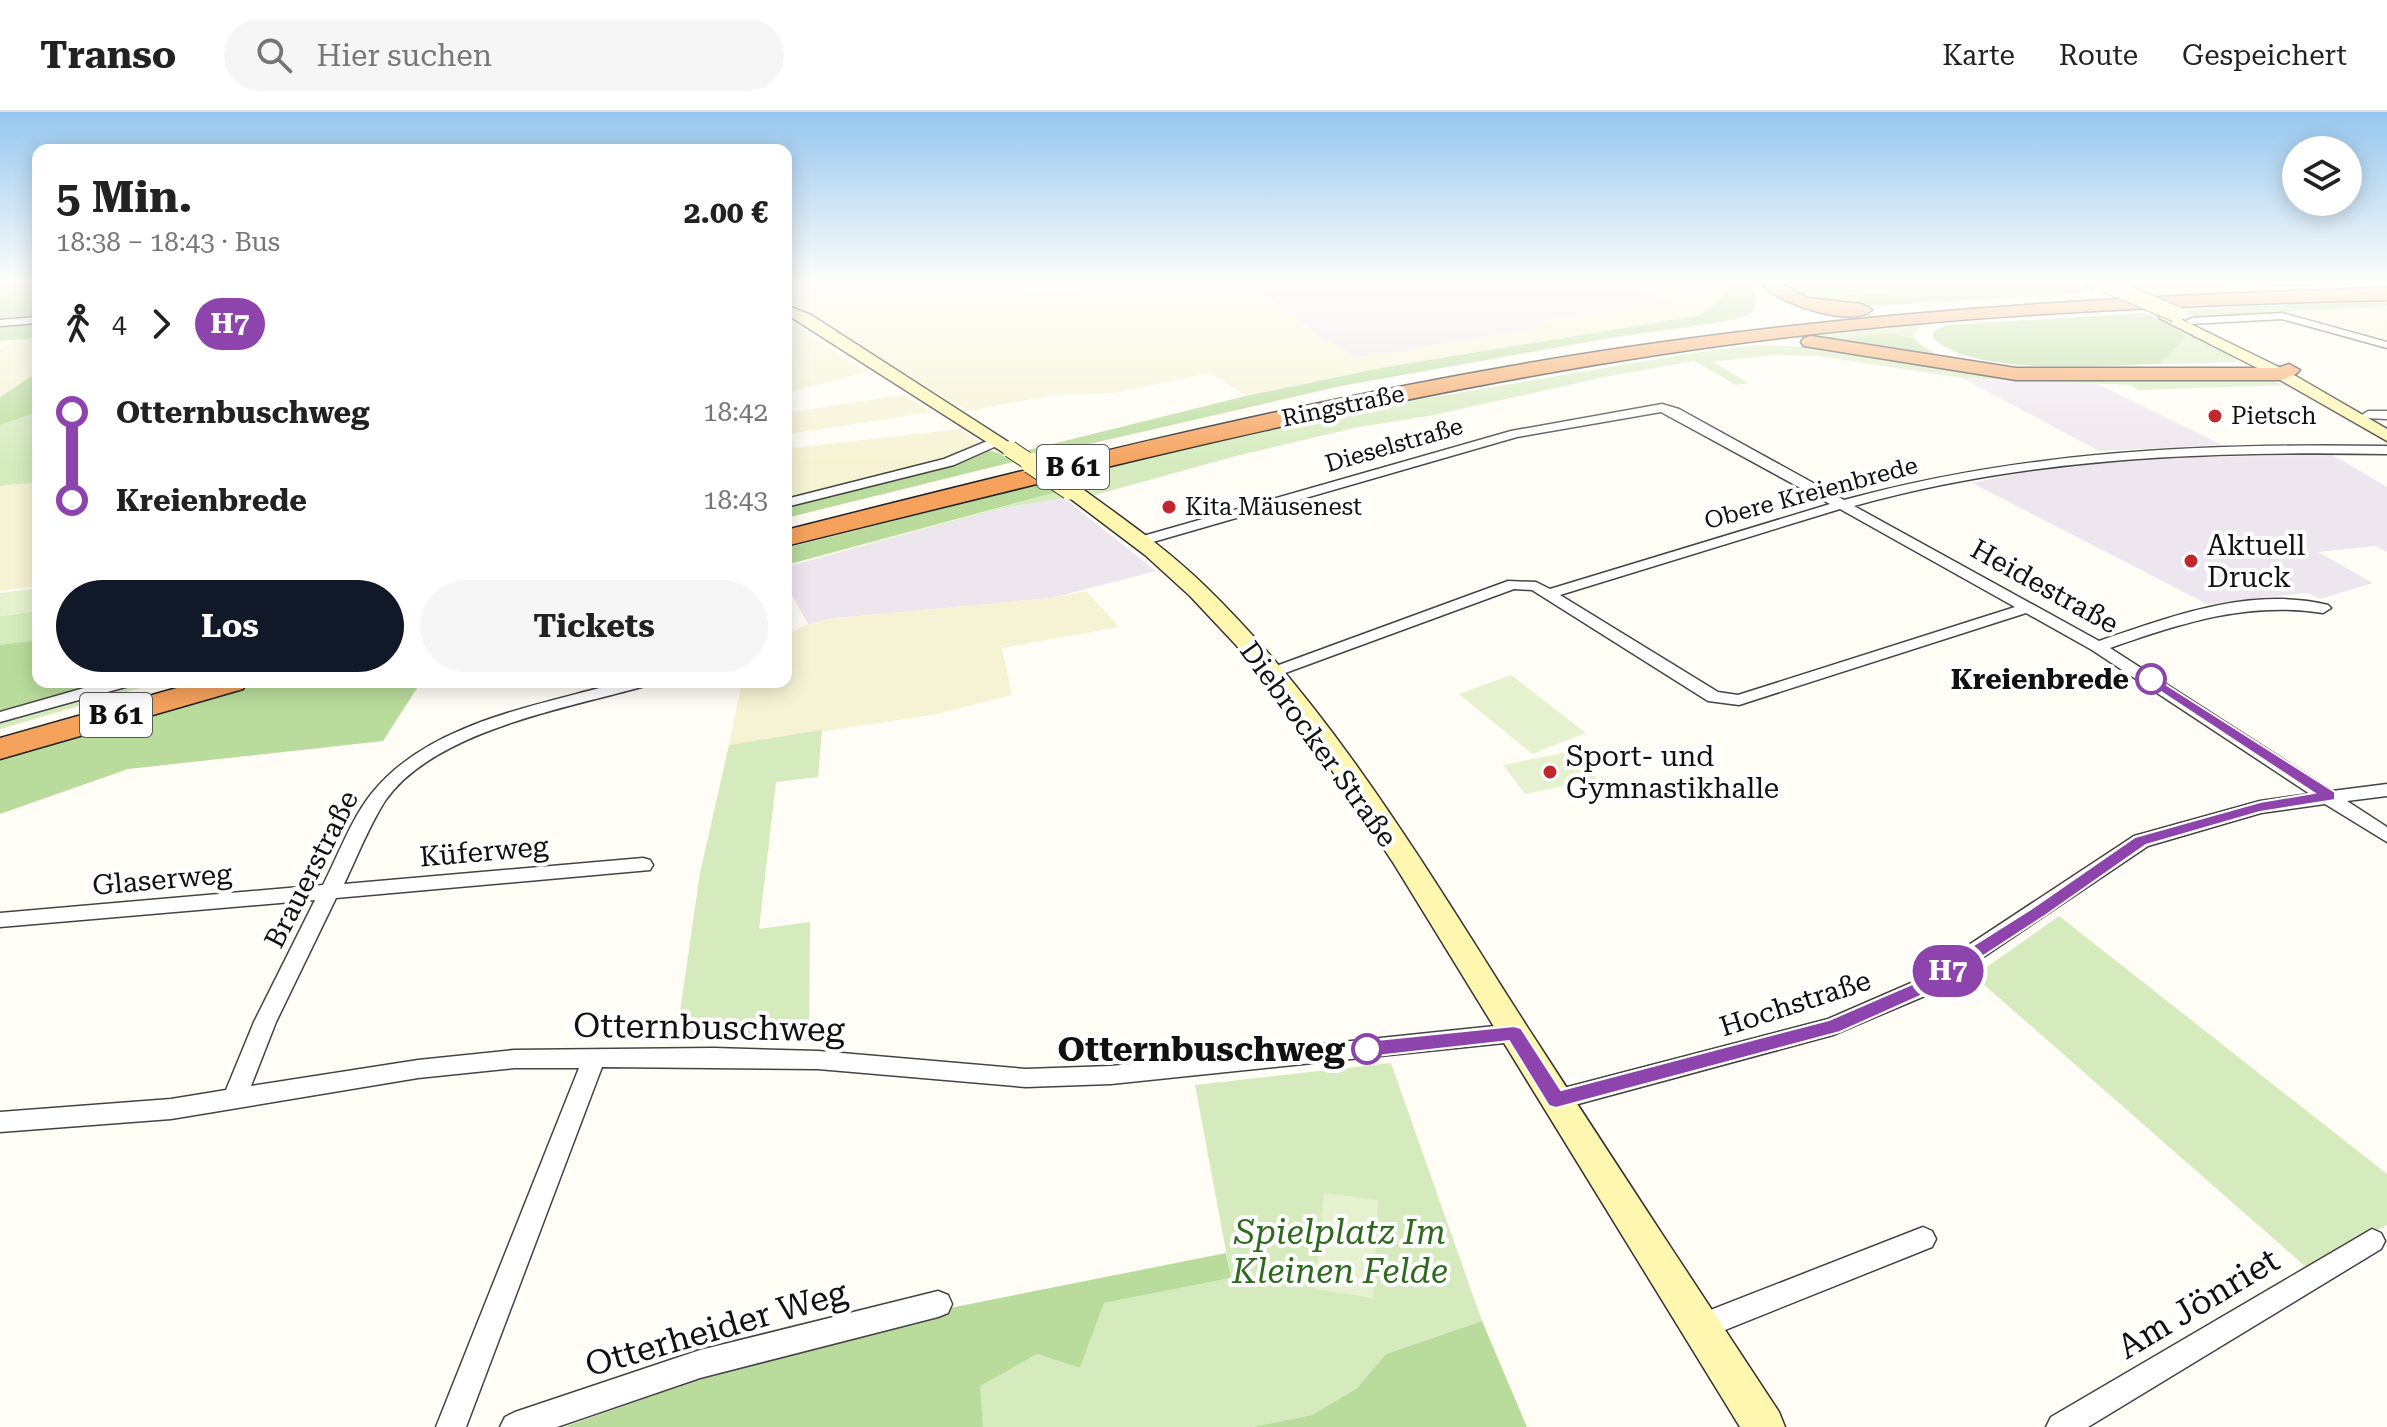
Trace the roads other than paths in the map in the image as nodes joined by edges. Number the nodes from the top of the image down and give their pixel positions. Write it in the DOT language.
graph roads {
  1 [pos="847,344"];
  2 [pos="1659,344"];
  3 [pos="1660,344"];
  4 [pos="1671,344"];
  5 [pos="1817,344"];
  6 [pos="1929,344"];
  7 [pos="2229,344"];
  8 [pos="2229,344"];
  9 [pos="1654,345"];
  10 [pos="2278,370"];
  11 [pos="1662,408"];
  12 [pos="2368,415"];
  13 [pos="2387,415"];
  14 [pos="2387,427"];
  15 [pos="2387,436"];
  16 [pos="1004,445"];
  17 [pos="2387,450"];
  18 [pos="792,501"];
  19 [pos="1845,506"];
  20 [pos="792,524"];
  21 [pos="792,536"];
  22 [pos="1141,541"];
  23 [pos="1548,594"];
  24 [pos="2028,608"];
  25 [pos="2323,608"];
  26 [pos="2098,647"];
  27 [pos="1271,673"];
  28 [pos="102,688"];
  29 [pos="162,688"];
  30 [pos="211,688"];
  31 [pos="617,688"];
  32 [pos="0,717"];
  33 [pos="0,735"];
  34 [pos="0,749"];
  35 [pos="2387,790"];
  36 [pos="2330,796"];
  37 [pos="2387,836"];
  38 [pos="643,865"];
  39 [pos="329,893"];
  40 [pos="0,920"];
  41 [pos="1514,1033"];
  42 [pos="594,1059"];
  43 [pos="234,1100"];
  44 [pos="1556,1100"];
  45 [pos="0,1122"];
  46 [pos="1923,1239"];
  47 [pos="2372,1241"];
  48 [pos="938,1304"];
  49 [pos="1700,1327"];
  50 [pos="451,1427"];
  51 [pos="515,1427"];
  52 [pos="1764,1427"];
  53 [pos="2061,1427"];
  1 -- 16 [label="main road, Diebrocker Straße"];
  2 -- 9 [label="highway, Ringstraße / B 61"];
  3 -- 9 [label="highway, Ringstraße / B 61"];
  4 -- 9 [label="highway"];
  5 -- 10 [label="highway"];
  6 -- 10 [label="highway"];
  7 -- 10 [label="main road"];
  8 -- 10 [label="main road"];
  9 -- 20 [label="highway, Ringstraße / B 61"];
  9 -- 21 [label="highway, Ringstraße / B 61"];
  10 -- 12 [label="main road"];
  10 -- 15 [label="main road"];
  11 -- 19 [label="street, Heidestraße"];
  11 -- 22 [label="street, Dieselstraße"];
  12 -- 13 [label="street"];
  12 -- 14 [label="main road"];
  16 -- 18 [label="street"];
  16 -- 22 [label="main road, Diebrocker Straße, bridge"];
  17 -- 19 [label="street, Obere Kreienbrede"];
  19 -- 23 [label="street, Obere Kreienbrede"];
  19 -- 24 [label="street, Heidestraße"];
  22 -- 27 [label="main road, Diebrocker Straße"];
  23 -- 24 [label="street"];
  23 -- 27 [label="street"];
  24 -- 26 [label="street, Heidestraße"];
  25 -- 26 [label="street"];
  26 -- 36 [label="street, Heidestraße"];
  27 -- 41 [label="main road, Diebrocker Straße"];
  28 -- 32 [label="street"];
  29 -- 33 [label="highway, B 61"];
  30 -- 34 [label="highway, B 61"];
  31 -- 39 [label="street, Brauerstraße"];
  35 -- 36 [label="street, Hochstraße"];
  36 -- 37 [label="street, Heidestraße"];
  36 -- 44 [label="street, Hochstraße"];
  38 -- 39 [label="street, Küferweg"];
  39 -- 40 [label="street, Glaserweg"];
  39 -- 43 [label="street, Brauerstraße"];
  41 -- 42 [label="street, Otternbuschweg"];
  41 -- 44 [label="main road, Diebrocker Straße"];
  42 -- 43 [label="street, Otternbuschweg"];
  42 -- 50 [label="street"];
  43 -- 45 [label="street, Otternbuschweg"];
  44 -- 49 [label="main road, Diebrocker Straße"];
  46 -- 49 [label="street"];
  47 -- 53 [label="street, Am Jönriet"];
  48 -- 51 [label="street, Otterheider Weg"];
  49 -- 52 [label="main road, Diebrocker Straße"];
}
